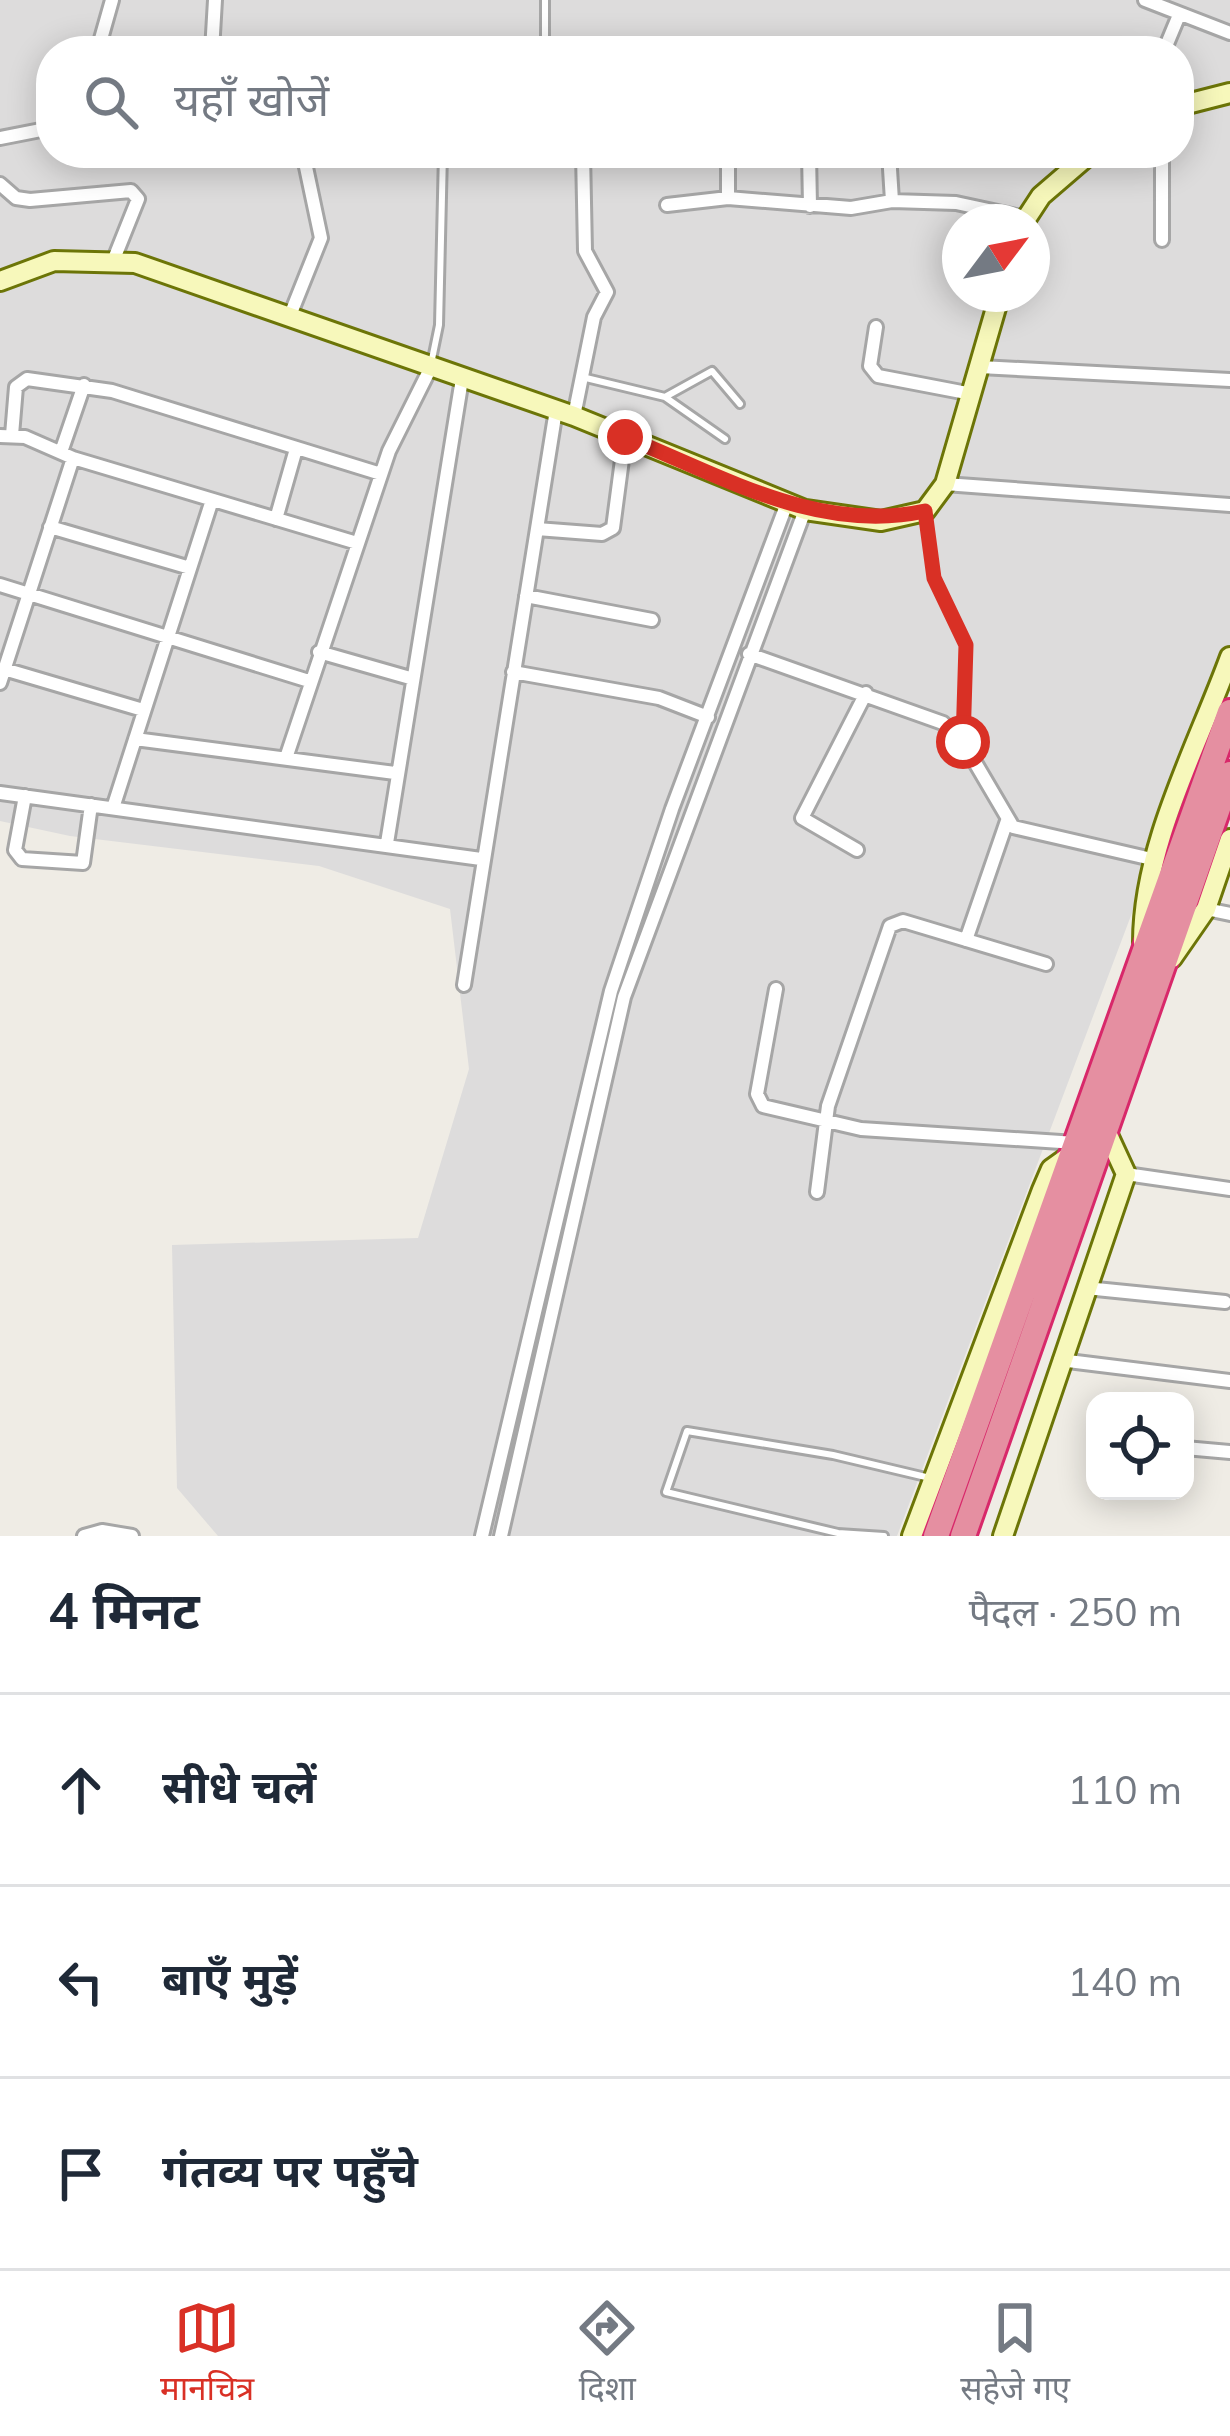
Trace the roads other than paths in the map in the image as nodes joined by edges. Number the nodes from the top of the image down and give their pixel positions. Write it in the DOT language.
graph roads {
  1 [pos="112,0"];
  2 [pos="215,0"];
  3 [pos="545,0"];
  4 [pos="1145,0"];
  5 [pos="1179,16"];
  6 [pos="1230,33"];
  7 [pos="102,36"];
  8 [pos="214,36"];
  9 [pos="545,36"];
  10 [pos="1170,36"];
  11 [pos="1230,93"];
  12 [pos="1194,102"];
  13 [pos="36,131"];
  14 [pos="0,138"];
  15 [pos="306,168"];
  16 [pos="443,168"];
  17 [pos="583,168"];
  18 [pos="728,168"];
  19 [pos="809,168"];
  20 [pos="890,168"];
  21 [pos="1075,168"];
  22 [pos="1162,168"];
  23 [pos="0,184"];
  24 [pos="728,198"];
  25 [pos="892,202"];
  26 [pos="949,204"];
  27 [pos="1040,204"];
  28 [pos="667,205"];
  29 [pos="810,206"];
  30 [pos="1162,240"];
  31 [pos="114,259"];
  32 [pos="0,281"];
  33 [pos="995,312"];
  34 [pos="290,318"];
  35 [pos="876,327"];
  36 [pos="431,367"];
  37 [pos="980,367"];
  38 [pos="586,378"];
  39 [pos="461,379"];
  40 [pos="1230,380"];
  41 [pos="84,386"];
  42 [pos="972,394"];
  43 [pos="665,397"];
  44 [pos="740,404"];
  45 [pos="565,413"];
  46 [pos="6,436"];
  47 [pos="625,437"];
  48 [pos="725,439"];
  49 [pos="296,448"];
  50 [pos="67,455"];
  51 [pos="380,474"];
  52 [pos="945,484"];
  53 [pos="212,500"];
  54 [pos="1230,505"];
  55 [pos="796,506"];
  56 [pos="276,519"];
  57 [pos="50,526"];
  58 [pos="537,529"];
  59 [pos="358,543"];
  60 [pos="190,568"];
  61 [pos="0,585"];
  62 [pos="526,596"];
  63 [pos="24,597"];
  64 [pos="652,620"];
  65 [pos="169,637"];
  66 [pos="5,639"];
  67 [pos="735,649"];
  68 [pos="319,652"];
  69 [pos="753,655"];
  70 [pos="1230,657"];
  71 [pos="513,672"];
  72 [pos="2,676"];
  73 [pos="410,678"];
  74 [pos="309,681"];
  75 [pos="866,693"];
  76 [pos="143,710"];
  77 [pos="708,717"];
  78 [pos="1226,723"];
  79 [pos="135,739"];
  80 [pos="287,755"];
  81 [pos="395,773"];
  82 [pos="1230,774"];
  83 [pos="0,793"];
  84 [pos="25,796"];
  85 [pos="92,806"];
  86 [pos="113,808"];
  87 [pos="1007,821"];
  88 [pos="1230,839"];
  89 [pos="387,844"];
  90 [pos="857,850"];
  91 [pos="482,859"];
  92 [pos="1156,860"];
  93 [pos="1206,909"];
  94 [pos="1230,914"];
  95 [pos="966,940"];
  96 [pos="1046,964"];
  97 [pos="1153,965"];
  98 [pos="464,985"];
  99 [pos="776,989"];
  100 [pos="824,1122"];
  101 [pos="1108,1135"];
  102 [pos="1075,1149"];
  103 [pos="1126,1174"];
  104 [pos="1230,1189"];
  105 [pos="817,1192"];
  106 [pos="1086,1288"];
  107 [pos="1225,1302"];
  108 [pos="1060,1360"];
  109 [pos="1230,1381"];
  110 [pos="1194,1449"];
  111 [pos="1230,1452"];
  112 [pos="930,1478"];
  113 [pos="959,1523"];
  114 [pos="90,1536"];
  115 [pos="132,1536"];
  116 [pos="482,1536"];
  117 [pos="501,1536"];
  118 [pos="884,1536"];
  119 [pos="912,1536"];
  120 [pos="936,1536"];
  121 [pos="1003,1536"];
  1 -- 7 [label="street"];
  2 -- 8 [label="street"];
  3 -- 9 [label="lane"];
  4 -- 5 [label="street"];
  5 -- 6 [label="street"];
  5 -- 10 [label="street"];
  11 -- 12 [label="street"];
  13 -- 14 [label="street"];
  15 -- 34 [label="street"];
  16 -- 36 [label="lane"];
  17 -- 38 [label="street"];
  18 -- 24 [label="street"];
  19 -- 29 [label="street"];
  20 -- 25 [label="street"];
  21 -- 27 [label="street"];
  22 -- 30 [label="street"];
  23 -- 31 [label="street"];
  24 -- 28 [label="street"];
  24 -- 29 [label="street"];
  25 -- 26 [label="street"];
  25 -- 29 [label="street"];
  31 -- 32 [label="street"];
  31 -- 34 [label="street"];
  33 -- 37 [label="street"];
  34 -- 36 [label="street"];
  35 -- 42 [label="street"];
  36 -- 39 [label="street"];
  36 -- 51 [label="street"];
  37 -- 40 [label="street"];
  37 -- 42 [label="street"];
  38 -- 43 [label="lane"];
  38 -- 45 [label="street"];
  39 -- 45 [label="street"];
  39 -- 73 [label="street"];
  41 -- 46 [label="street"];
  41 -- 49 [label="street"];
  41 -- 50 [label="street"];
  42 -- 52 [label="street"];
  43 -- 44 [label="lane"];
  43 -- 48 [label="lane"];
  45 -- 47 [label="street"];
  45 -- 58 [label="street"];
  46 -- 50 [label="street"];
  47 -- 55 [label="street"];
  47 -- 58 [label="street"];
  49 -- 51 [label="street"];
  49 -- 56 [label="street"];
  50 -- 53 [label="street"];
  50 -- 57 [label="street"];
  51 -- 59 [label="street"];
  52 -- 54 [label="street"];
  52 -- 55 [label="street"];
  53 -- 56 [label="street"];
  53 -- 60 [label="street"];
  55 -- 67 [label="street"];
  55 -- 69 [label="street"];
  56 -- 59 [label="street"];
  57 -- 60 [label="street"];
  57 -- 63 [label="street"];
  58 -- 62 [label="street"];
  59 -- 68 [label="street"];
  60 -- 65 [label="street"];
  61 -- 63 [label="street"];
  62 -- 64 [label="street"];
  62 -- 71 [label="street"];
  63 -- 65 [label="street"];
  63 -- 66 [label="street"];
  65 -- 74 [label="street"];
  65 -- 76 [label="street"];
  66 -- 72 [label="street"];
  67 -- 69 [label="street"];
  67 -- 77 [label="street"];
  68 -- 73 [label="street"];
  68 -- 74 [label="street"];
  69 -- 75 [label="street"];
  69 -- 117 [label="street"];
  70 -- 92 [label="street"];
  71 -- 77 [label="street"];
  71 -- 91 [label="street"];
  72 -- 76 [label="street"];
  73 -- 81 [label="street"];
  74 -- 80 [label="street"];
  75 -- 87 [label="street"];
  75 -- 90 [label="street"];
  76 -- 79 [label="street"];
  77 -- 116 [label="street"];
  78 -- 97 [label="highway"];
  79 -- 80 [label="street"];
  79 -- 86 [label="street"];
  80 -- 81 [label="street"];
  81 -- 89 [label="street"];
  82 -- 97 [label="highway"];
  83 -- 84 [label="street"];
  84 -- 85 [label="street"];
  84 -- 85 [label="street"];
  85 -- 86 [label="street"];
  86 -- 89 [label="street"];
  87 -- 92 [label="street"];
  87 -- 95 [label="street"];
  88 -- 93 [label="street"];
  89 -- 91 [label="street"];
  91 -- 98 [label="street"];
  92 -- 97 [label="street"];
  93 -- 94 [label="street"];
  93 -- 97 [label="street"];
  95 -- 96 [label="street"];
  95 -- 100 [label="street"];
  97 -- 101 [label="highway"];
  97 -- 102 [label="highway"];
  99 -- 100 [label="street"];
  100 -- 102 [label="street"];
  100 -- 105 [label="street"];
  101 -- 103 [label="street"];
  101 -- 113 [label="highway"];
  102 -- 112 [label="street"];
  102 -- 113 [label="highway"];
  103 -- 104 [label="street"];
  103 -- 106 [label="street"];
  106 -- 107 [label="street"];
  106 -- 108 [label="street"];
  108 -- 109 [label="street"];
  108 -- 121 [label="street"];
  110 -- 111 [label="street"];
  112 -- 118 [label="lane"];
  112 -- 119 [label="street"];
  113 -- 120 [label="highway"];
  114 -- 115 [label="street"];
}
